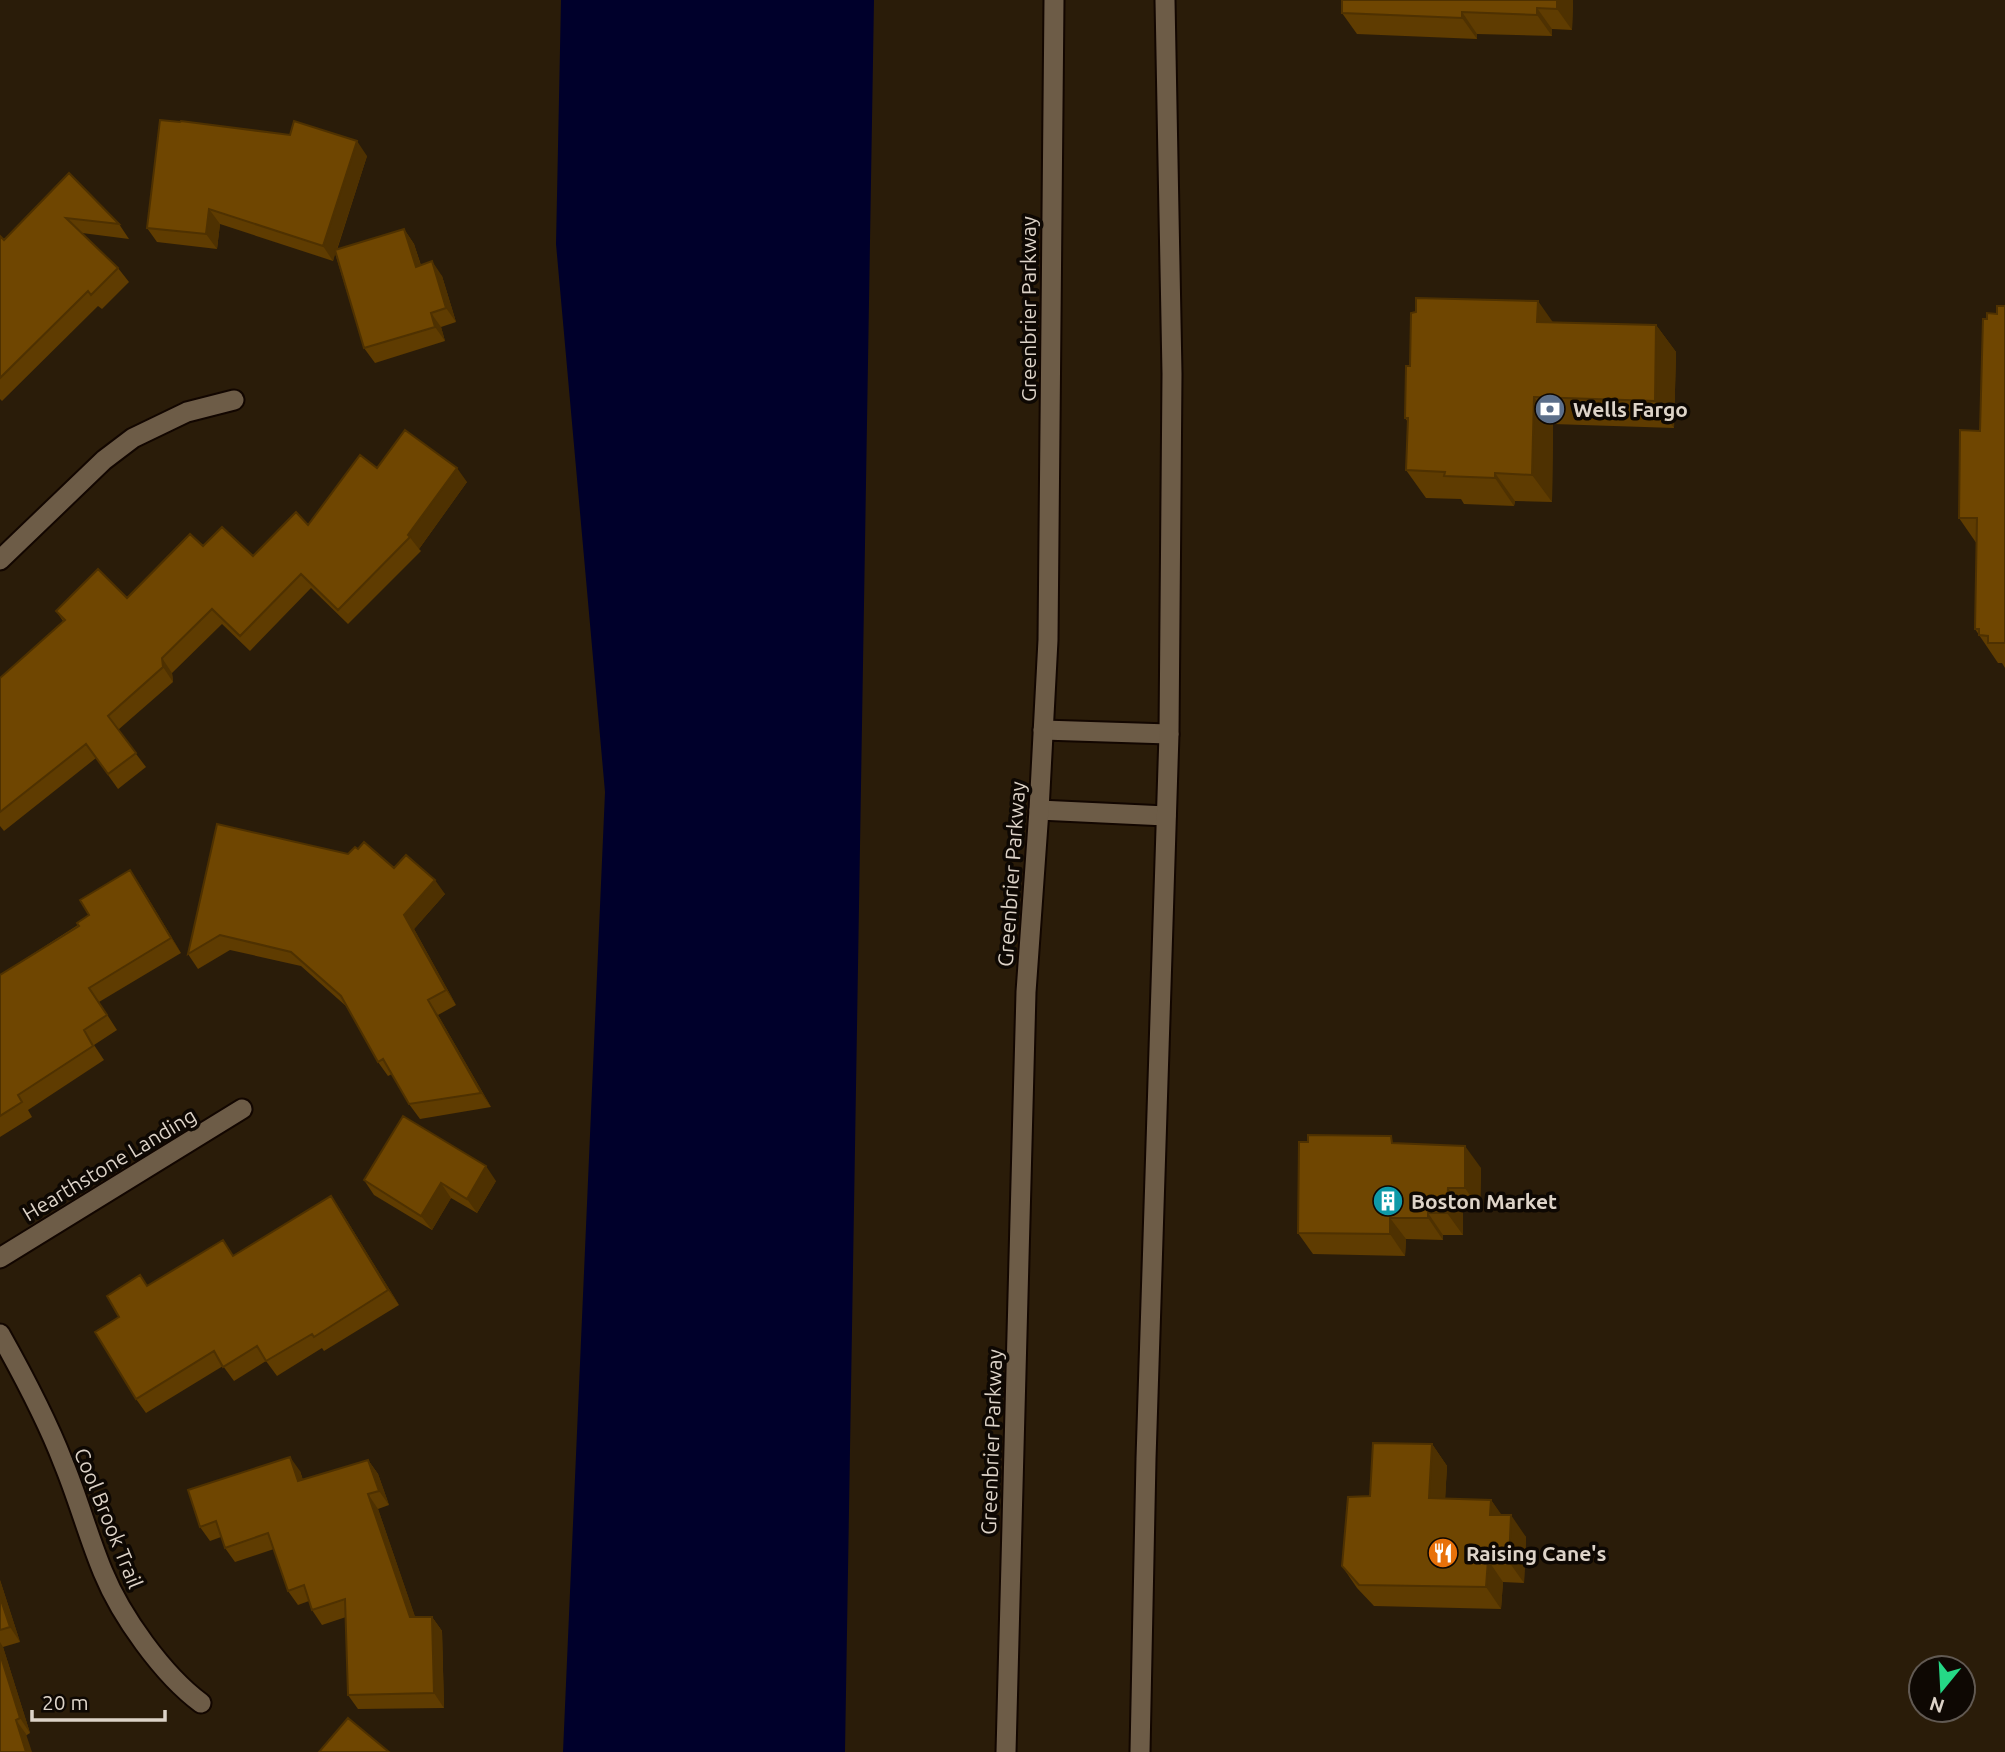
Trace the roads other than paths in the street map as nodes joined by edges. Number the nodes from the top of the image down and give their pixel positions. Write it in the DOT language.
graph roads {
  1 [pos="1054,0"];
  2 [pos="1165,0"];
  3 [pos="234,400"];
  4 [pos="0,560"];
  5 [pos="1044,730"];
  6 [pos="1169,734"];
  7 [pos="1039,810"];
  8 [pos="1166,816"];
  9 [pos="242,1109"];
  10 [pos="0,1258"];
  11 [pos="0,1334"];
  12 [pos="201,1703"];
  13 [pos="1006,1752"];
  14 [pos="1140,1752"];
  1 -- 5 [label="main road, Greenbrier Parkway"];
  2 -- 6 [label="main road"];
  3 -- 4 [label="main road"];
  5 -- 6 [label="main road"];
  5 -- 7 [label="main road, Greenbrier Parkway"];
  6 -- 8 [label="main road"];
  7 -- 8 [label="main road"];
  7 -- 13 [label="main road, Greenbrier Parkway"];
  8 -- 14 [label="main road"];
  9 -- 10 [label="main road, Hearthstone Landing"];
  11 -- 12 [label="main road, Cool Brook Trail"];
}
